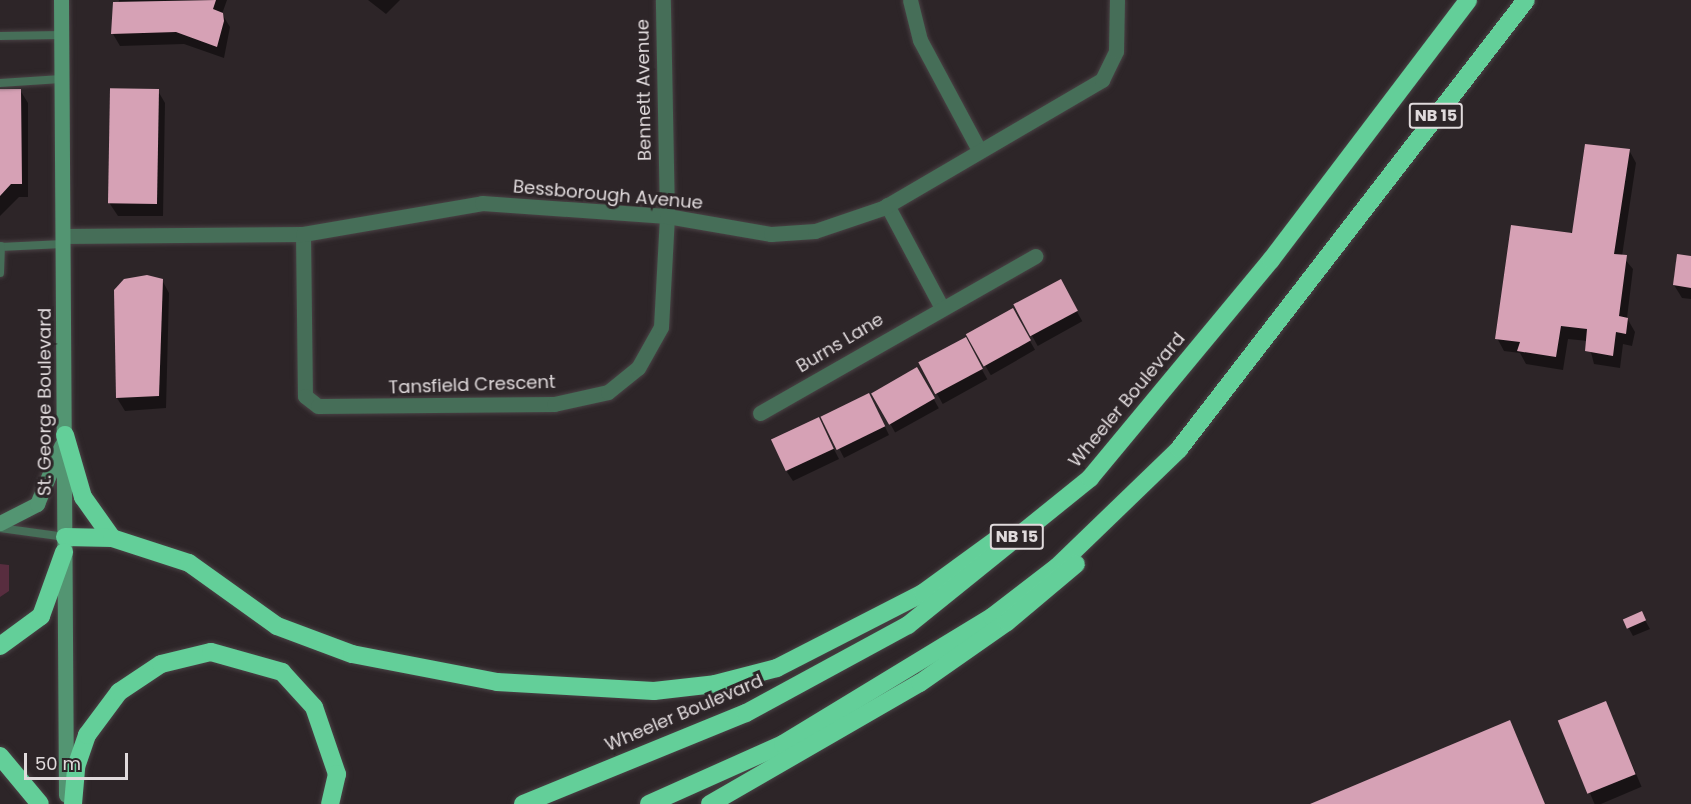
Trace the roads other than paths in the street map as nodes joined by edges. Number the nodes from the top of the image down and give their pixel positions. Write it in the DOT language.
graph roads {
  1 [pos="61,0"];
  2 [pos="663,0"];
  3 [pos="910,0"];
  4 [pos="1117,0"];
  5 [pos="1468,0"];
  6 [pos="1526,0"];
  7 [pos="61,35"];
  8 [pos="0,36"];
  9 [pos="62,79"];
  10 [pos="0,83"];
  11 [pos="979,150"];
  12 [pos="887,205"];
  13 [pos="667,216"];
  14 [pos="303,234"];
  15 [pos="63,240"];
  16 [pos="0,246"];
  17 [pos="1035,256"];
  18 [pos="0,273"];
  19 [pos="941,306"];
  20 [pos="760,413"];
  21 [pos="1127,434"];
  22 [pos="64,435"];
  23 [pos="1179,449"];
  24 [pos="0,523"];
  25 [pos="0,528"];
  26 [pos="112,538"];
  27 [pos="64,544"];
  28 [pos="0,646"];
  29 [pos="0,756"];
  30 [pos="40,804"];
  31 [pos="66,804"];
  32 [pos="73,804"];
  33 [pos="330,804"];
  34 [pos="523,804"];
  35 [pos="649,804"];
  36 [pos="710,804"];
  1 -- 7 [label="main road, St. George Boulevard"];
  2 -- 13 [label="street, Bennett Avenue"];
  3 -- 11 [label="street"];
  4 -- 11 [label="street, Bessborough Avenue"];
  5 -- 21 [label="highway, Wheeler Boulevard / NB 15"];
  6 -- 23 [label="highway, NB 15"];
  7 -- 8 [label="lane"];
  7 -- 9 [label="main road, St. George Boulevard"];
  9 -- 10 [label="lane"];
  9 -- 15 [label="main road, St. George Boulevard"];
  11 -- 12 [label="street, Bessborough Avenue"];
  12 -- 13 [label="street, Bessborough Avenue"];
  12 -- 19 [label="street"];
  13 -- 14 [label="street, Bessborough Avenue"];
  13 -- 14 [label="street, Tansfield Crescent"];
  14 -- 15 [label="street, Bessborough Avenue"];
  15 -- 16 [label="lane"];
  15 -- 22 [label="main road, St. George Boulevard"];
  16 -- 18 [label="lane"];
  17 -- 19 [label="street, Burns Lane"];
  19 -- 20 [label="street, Burns Lane"];
  21 -- 26 [label="highway"];
  21 -- 34 [label="highway, Wheeler Boulevard / NB 15"];
  22 -- 24 [label="main road"];
  22 -- 26 [label="highway"];
  22 -- 27 [label="main road, St. George Boulevard"];
  23 -- 35 [label="highway, NB 15"];
  23 -- 36 [label="highway"];
  25 -- 27 [label="lane"];
  26 -- 27 [label="highway"];
  27 -- 28 [label="highway"];
  27 -- 31 [label="main road, St. George Boulevard"];
  29 -- 30 [label="highway"];
  32 -- 33 [label="highway"];
}
